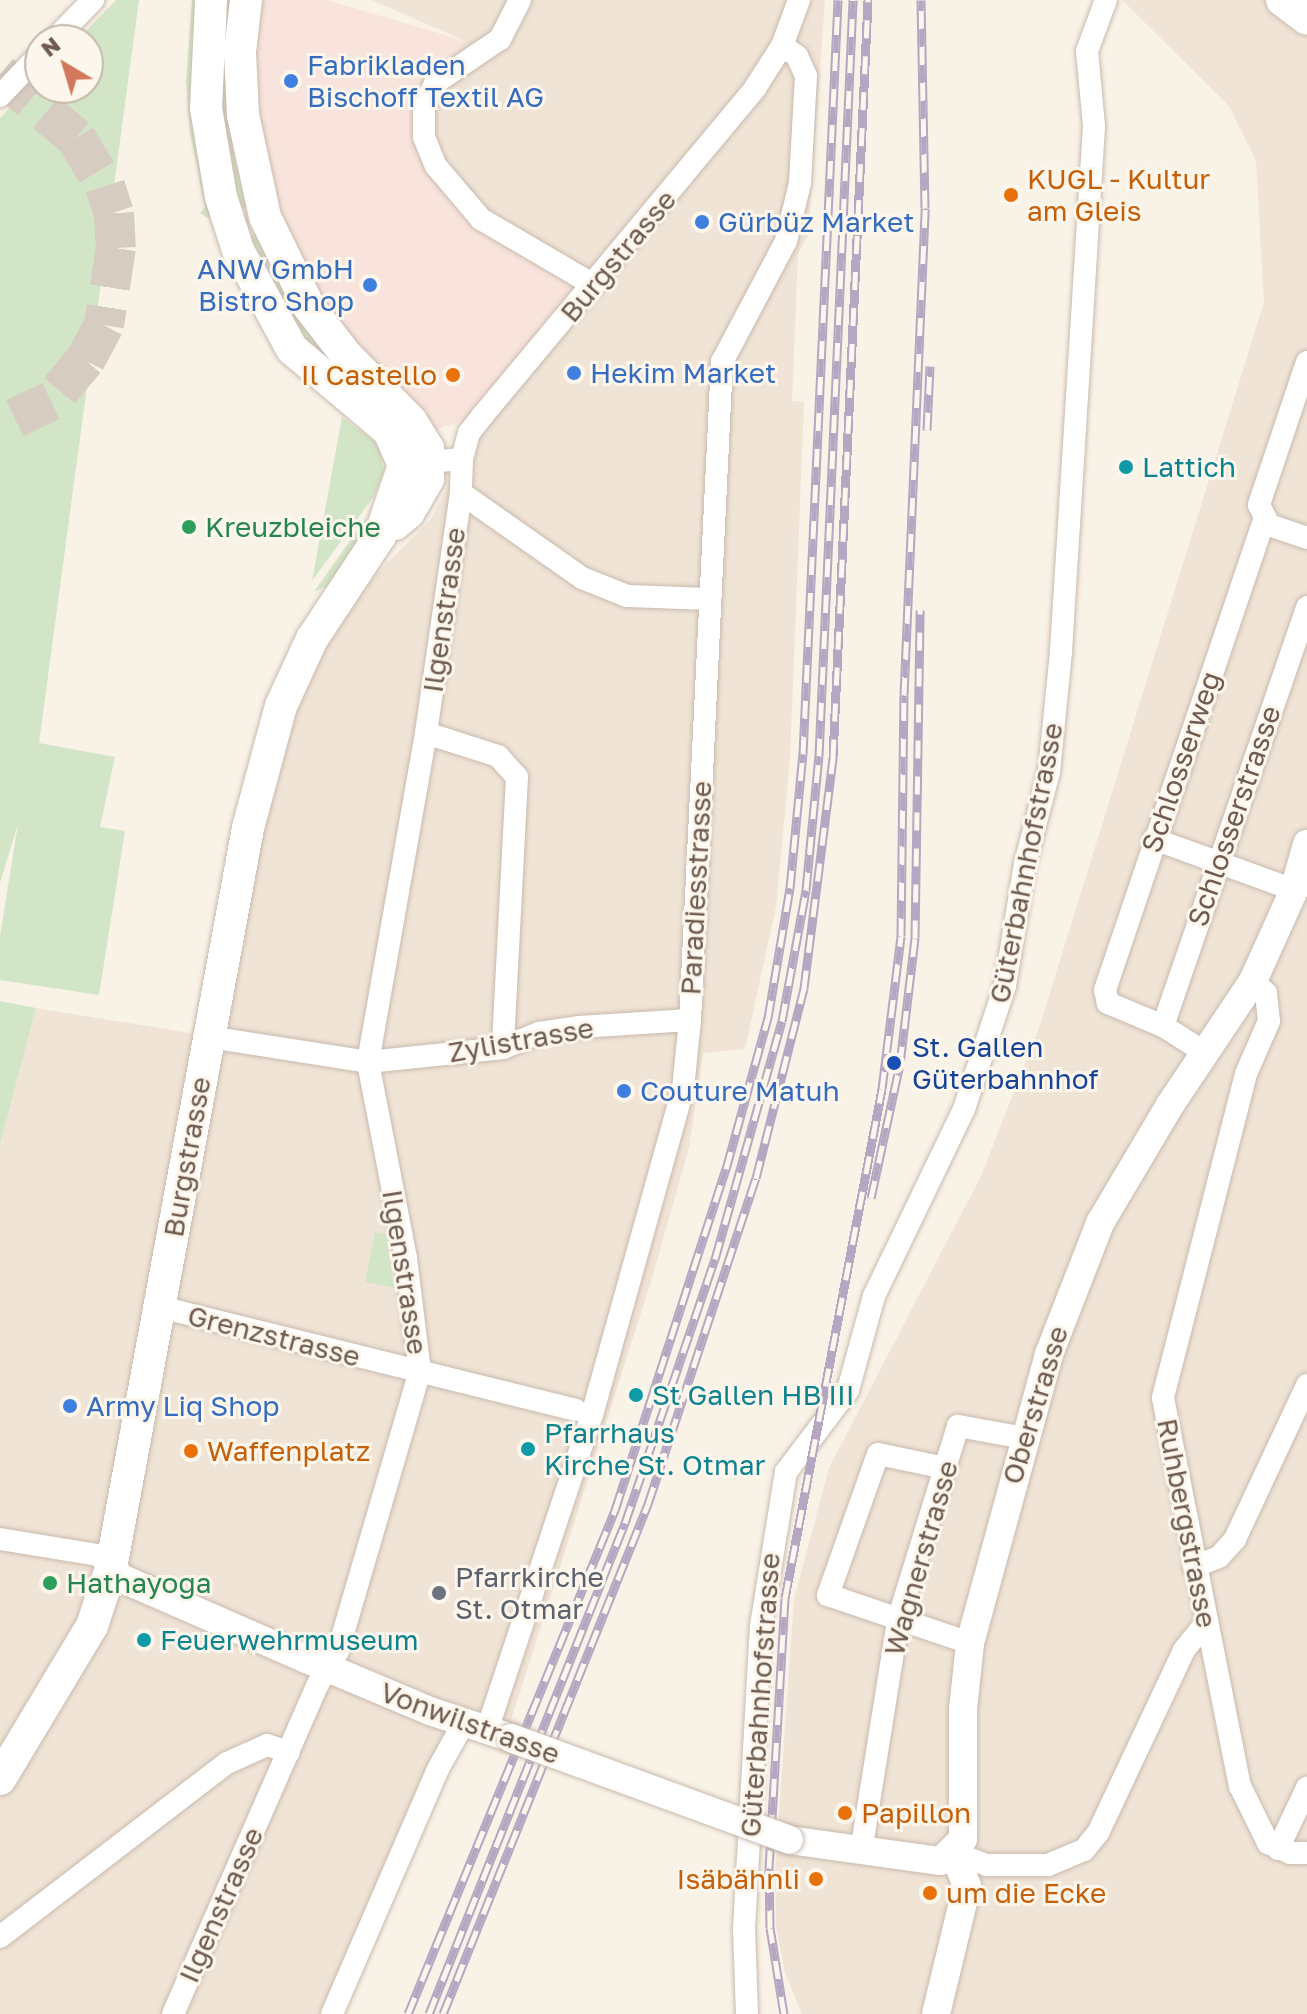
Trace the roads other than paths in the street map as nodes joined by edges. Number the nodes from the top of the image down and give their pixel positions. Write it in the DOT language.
graph roads {
  1 [pos="93,0"];
  2 [pos="211,0"];
  3 [pos="246,0"];
  4 [pos="520,0"];
  5 [pos="799,0"];
  6 [pos="1282,0"];
  7 [pos="1100,12"];
  8 [pos="1307,19"];
  9 [pos="70,24"];
  10 [pos="782,46"];
  11 [pos="24,71"];
  12 [pos="0,96"];
  13 [pos="594,285"];
  14 [pos="1307,362"];
  15 [pos="462,459"];
  16 [pos="417,463"];
  17 [pos="461,493"];
  18 [pos="1264,521"];
  19 [pos="1307,538"];
  20 [pos="710,599"];
  21 [pos="1307,607"];
  22 [pos="426,733"];
  23 [pos="1154,839"];
  24 [pos="1307,844"];
  25 [pos="1218,861"];
  26 [pos="1294,890"];
  27 [pos="1253,981"];
  28 [pos="690,1020"];
  29 [pos="1163,1026"];
  30 [pos="209,1037"];
  31 [pos="503,1048"];
  32 [pos="1207,1054"];
  33 [pos="368,1062"];
  34 [pos="160,1307"];
  35 [pos="420,1371"];
  36 [pos="1307,1385"];
  37 [pos="575,1410"];
  38 [pos="1024,1438"];
  39 [pos="945,1468"];
  40 [pos="0,1539"];
  41 [pos="1194,1567"];
  42 [pos="111,1568"];
  43 [pos="898,1620"];
  44 [pos="1206,1623"];
  45 [pos="970,1643"];
  46 [pos="328,1668"];
  47 [pos="487,1731"];
  48 [pos="289,1752"];
  49 [pos="0,1779"];
  50 [pos="1307,1788"];
  51 [pos="1278,1849"];
  52 [pos="861,1852"];
  53 [pos="954,1853"];
  54 [pos="1307,1853"];
  55 [pos="0,1937"];
  56 [pos="173,2014"];
  57 [pos="332,2014"];
  58 [pos="747,2014"];
  59 [pos="936,2014"];
  1 -- 9 [label="street"];
  2 -- 16 [label="main road"];
  3 -- 16 [label="main road"];
  4 -- 13 [label="street"];
  5 -- 10 [label="street, Burgstrasse"];
  6 -- 8 [label="main road"];
  7 -- 58 [label="street, Güterbahnhofstrasse"];
  10 -- 13 [label="street, Burgstrasse"];
  10 -- 20 [label="street, Paradiesstrasse"];
  11 -- 12 [label="street"];
  13 -- 15 [label="street, Burgstrasse"];
  14 -- 18 [label="street, Schlosserweg"];
  15 -- 16 [label="street"];
  15 -- 17 [label="street, Ilgenstrasse"];
  16 -- 30 [label="main road, Burgstrasse"];
  17 -- 20 [label="street"];
  17 -- 22 [label="street, Ilgenstrasse"];
  18 -- 19 [label="street"];
  18 -- 23 [label="street, Schlosserweg"];
  20 -- 28 [label="street, Paradiesstrasse"];
  21 -- 25 [label="street, Schlosserstrasse"];
  22 -- 31 [label="street"];
  22 -- 33 [label="street, Ilgenstrasse"];
  23 -- 25 [label="street"];
  23 -- 29 [label="street, Schlosserweg"];
  24 -- 26 [label="street, Oberstrasse"];
  25 -- 26 [label="street"];
  25 -- 29 [label="street, Schlosserstrasse"];
  26 -- 27 [label="street, Oberstrasse"];
  27 -- 32 [label="street, Oberstrasse"];
  27 -- 41 [label="street, Ruhbergstrasse"];
  28 -- 31 [label="street, Zylistrasse"];
  28 -- 47 [label="street, Paradiesstrasse"];
  29 -- 32 [label="street"];
  30 -- 33 [label="street, Zylistrasse"];
  30 -- 34 [label="main road, Burgstrasse"];
  31 -- 33 [label="street, Zylistrasse"];
  32 -- 38 [label="street, Oberstrasse"];
  33 -- 35 [label="street, Ilgenstrasse"];
  34 -- 35 [label="street, Grenzstrasse"];
  34 -- 42 [label="main road, Burgstrasse"];
  35 -- 37 [label="street, Grenzstrasse"];
  35 -- 46 [label="street, Ilgenstrasse"];
  36 -- 41 [label="street"];
  38 -- 39 [label="street, Wagnerstrasse"];
  38 -- 45 [label="street, Oberstrasse"];
  39 -- 43 [label="street, Wagnerstrasse"];
  39 -- 43 [label="street"];
  40 -- 42 [label="street, Vonwilstrasse"];
  41 -- 44 [label="street, Ruhbergstrasse"];
  42 -- 46 [label="street, Vonwilstrasse"];
  42 -- 49 [label="main road, Burgstrasse"];
  43 -- 45 [label="street"];
  43 -- 52 [label="street, Wagnerstrasse"];
  44 -- 51 [label="street, Ruhbergstrasse"];
  44 -- 53 [label="street"];
  45 -- 53 [label="street, Oberstrasse"];
  46 -- 47 [label="street, Vonwilstrasse"];
  46 -- 48 [label="street, Ilgenstrasse"];
  47 -- 52 [label="street, Vonwilstrasse, bridge"];
  47 -- 57 [label="street, Paradiesstrasse"];
  48 -- 55 [label="street"];
  48 -- 56 [label="street, Ilgenstrasse"];
  50 -- 51 [label="street"];
  51 -- 54 [label="street"];
  52 -- 53 [label="street, Vonwilstrasse"];
  53 -- 59 [label="street"];
}
